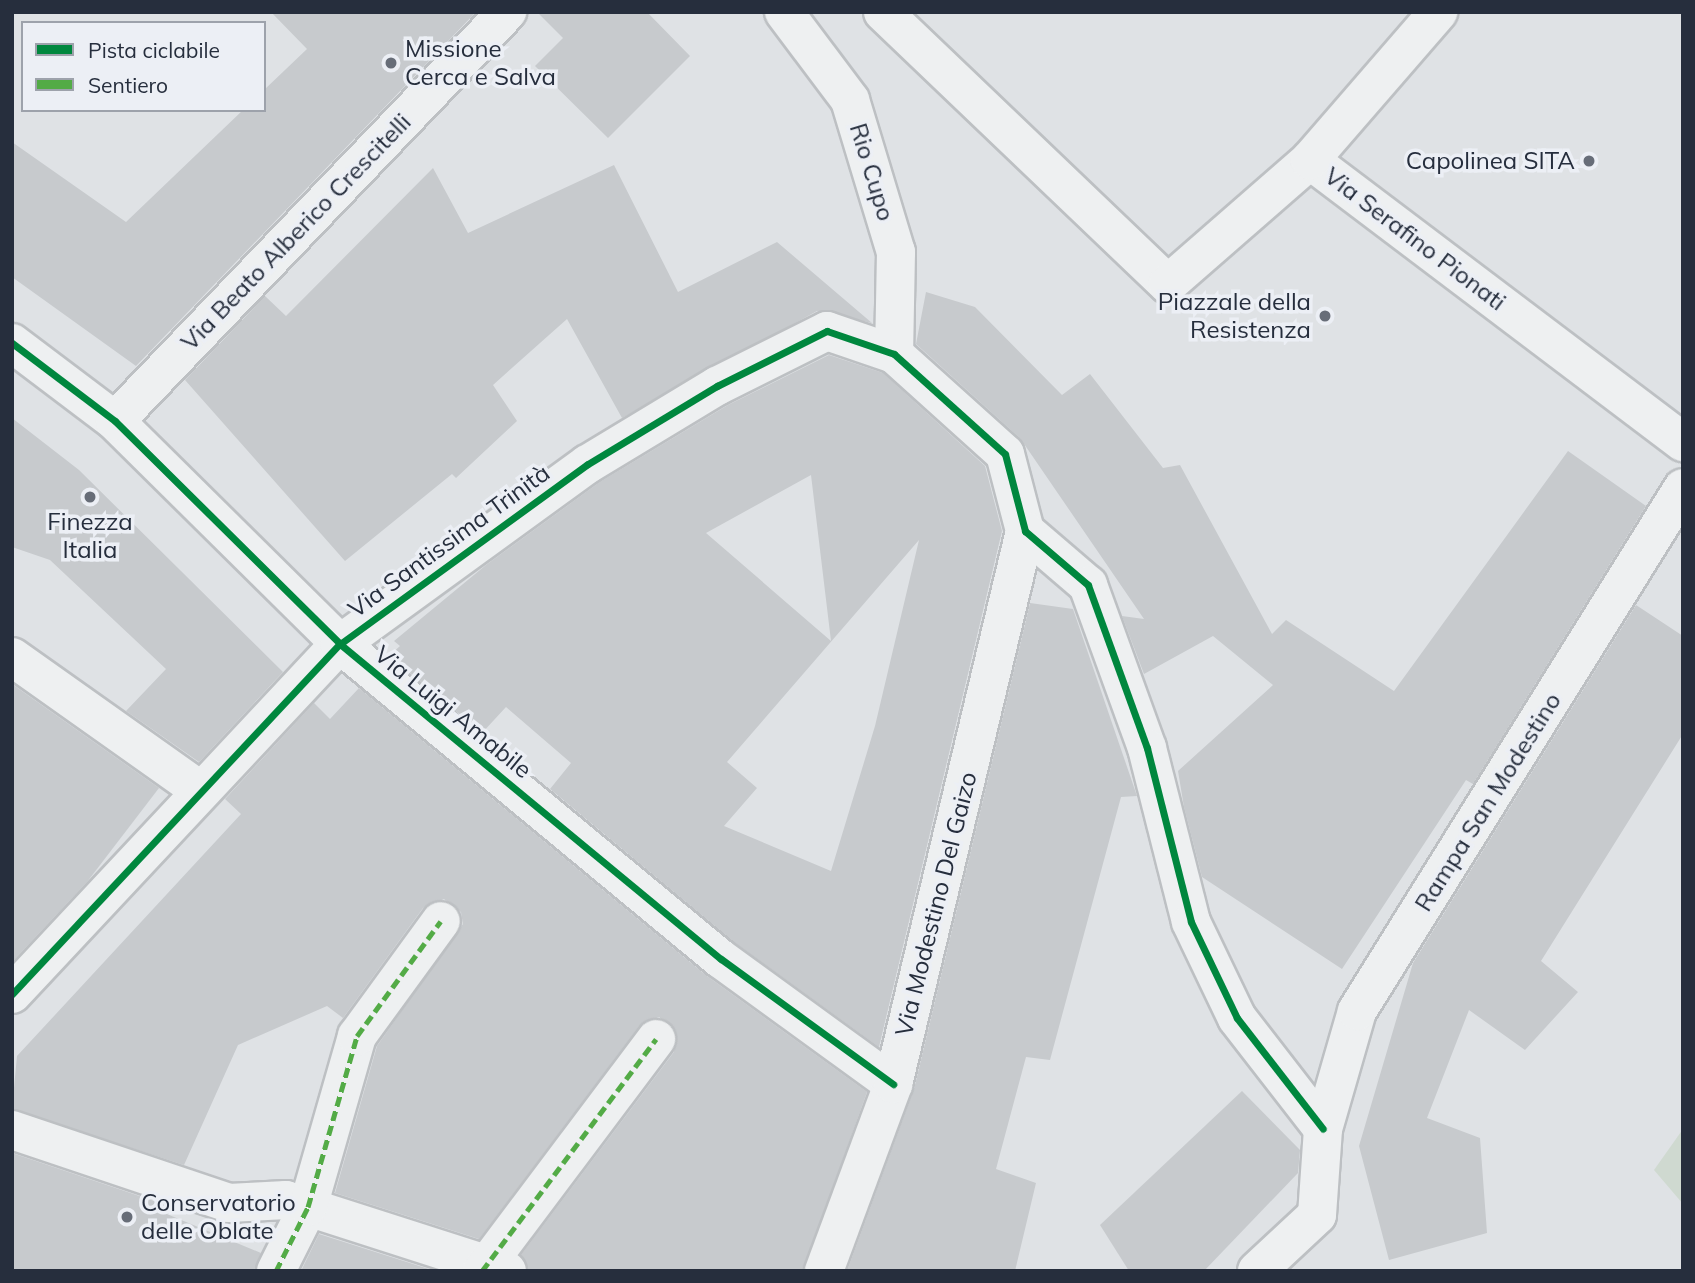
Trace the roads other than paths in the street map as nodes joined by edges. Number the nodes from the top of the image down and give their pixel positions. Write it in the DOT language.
graph roads {
  1 [pos="507,12"];
  2 [pos="784,12"];
  3 [pos="884,12"];
  4 [pos="1438,12"];
  5 [pos="1310,160"];
  6 [pos="12,343"];
  7 [pos="894,354"];
  8 [pos="115,421"];
  9 [pos="1683,442"];
  10 [pos="1683,488"];
  11 [pos="1025,531"];
  12 [pos="341,645"];
  13 [pos="12,657"];
  14 [pos="200,790"];
  15 [pos="441,921"];
  16 [pos="12,993"];
  17 [pos="656,1039"];
  18 [pos="892,1084"];
  19 [pos="1323,1129"];
  20 [pos="12,1130"];
  21 [pos="307,1207"];
  22 [pos="491,1268"];
  23 [pos="276,1271"];
  24 [pos="824,1271"];
  25 [pos="1257,1271"];
  1 -- 8 [label="street, Via Beato Alberico Crescitelli"];
  2 -- 7 [label="street, Rio Cupo"];
  3 -- 5 [label="street, Via Serafino Pionati"];
  4 -- 5 [label="street"];
  5 -- 9 [label="street, Via Serafino Pionati"];
  6 -- 8 [label="street, Via Luigi Amabile"];
  7 -- 11 [label="street"];
  7 -- 12 [label="street, Via Santissima Trinità"];
  8 -- 12 [label="street, Via Luigi Amabile"];
  10 -- 19 [label="street, Rampa San Modestino"];
  11 -- 18 [label="street, Via Modestino Del Gaizo"];
  11 -- 19 [label="street"];
  12 -- 14 [label="street, Via Santissima Trinità"];
  12 -- 18 [label="street, Via Luigi Amabile"];
  13 -- 14 [label="street"];
  14 -- 16 [label="street, Via Santissima Trinità"];
  15 -- 21 [label="street"];
  17 -- 22 [label="street"];
  18 -- 24 [label="street, Via Modestino Del Gaizo"];
  19 -- 25 [label="street, Rampa San Modestino"];
  20 -- 21 [label="street"];
  21 -- 22 [label="street"];
  21 -- 23 [label="street"];
}
